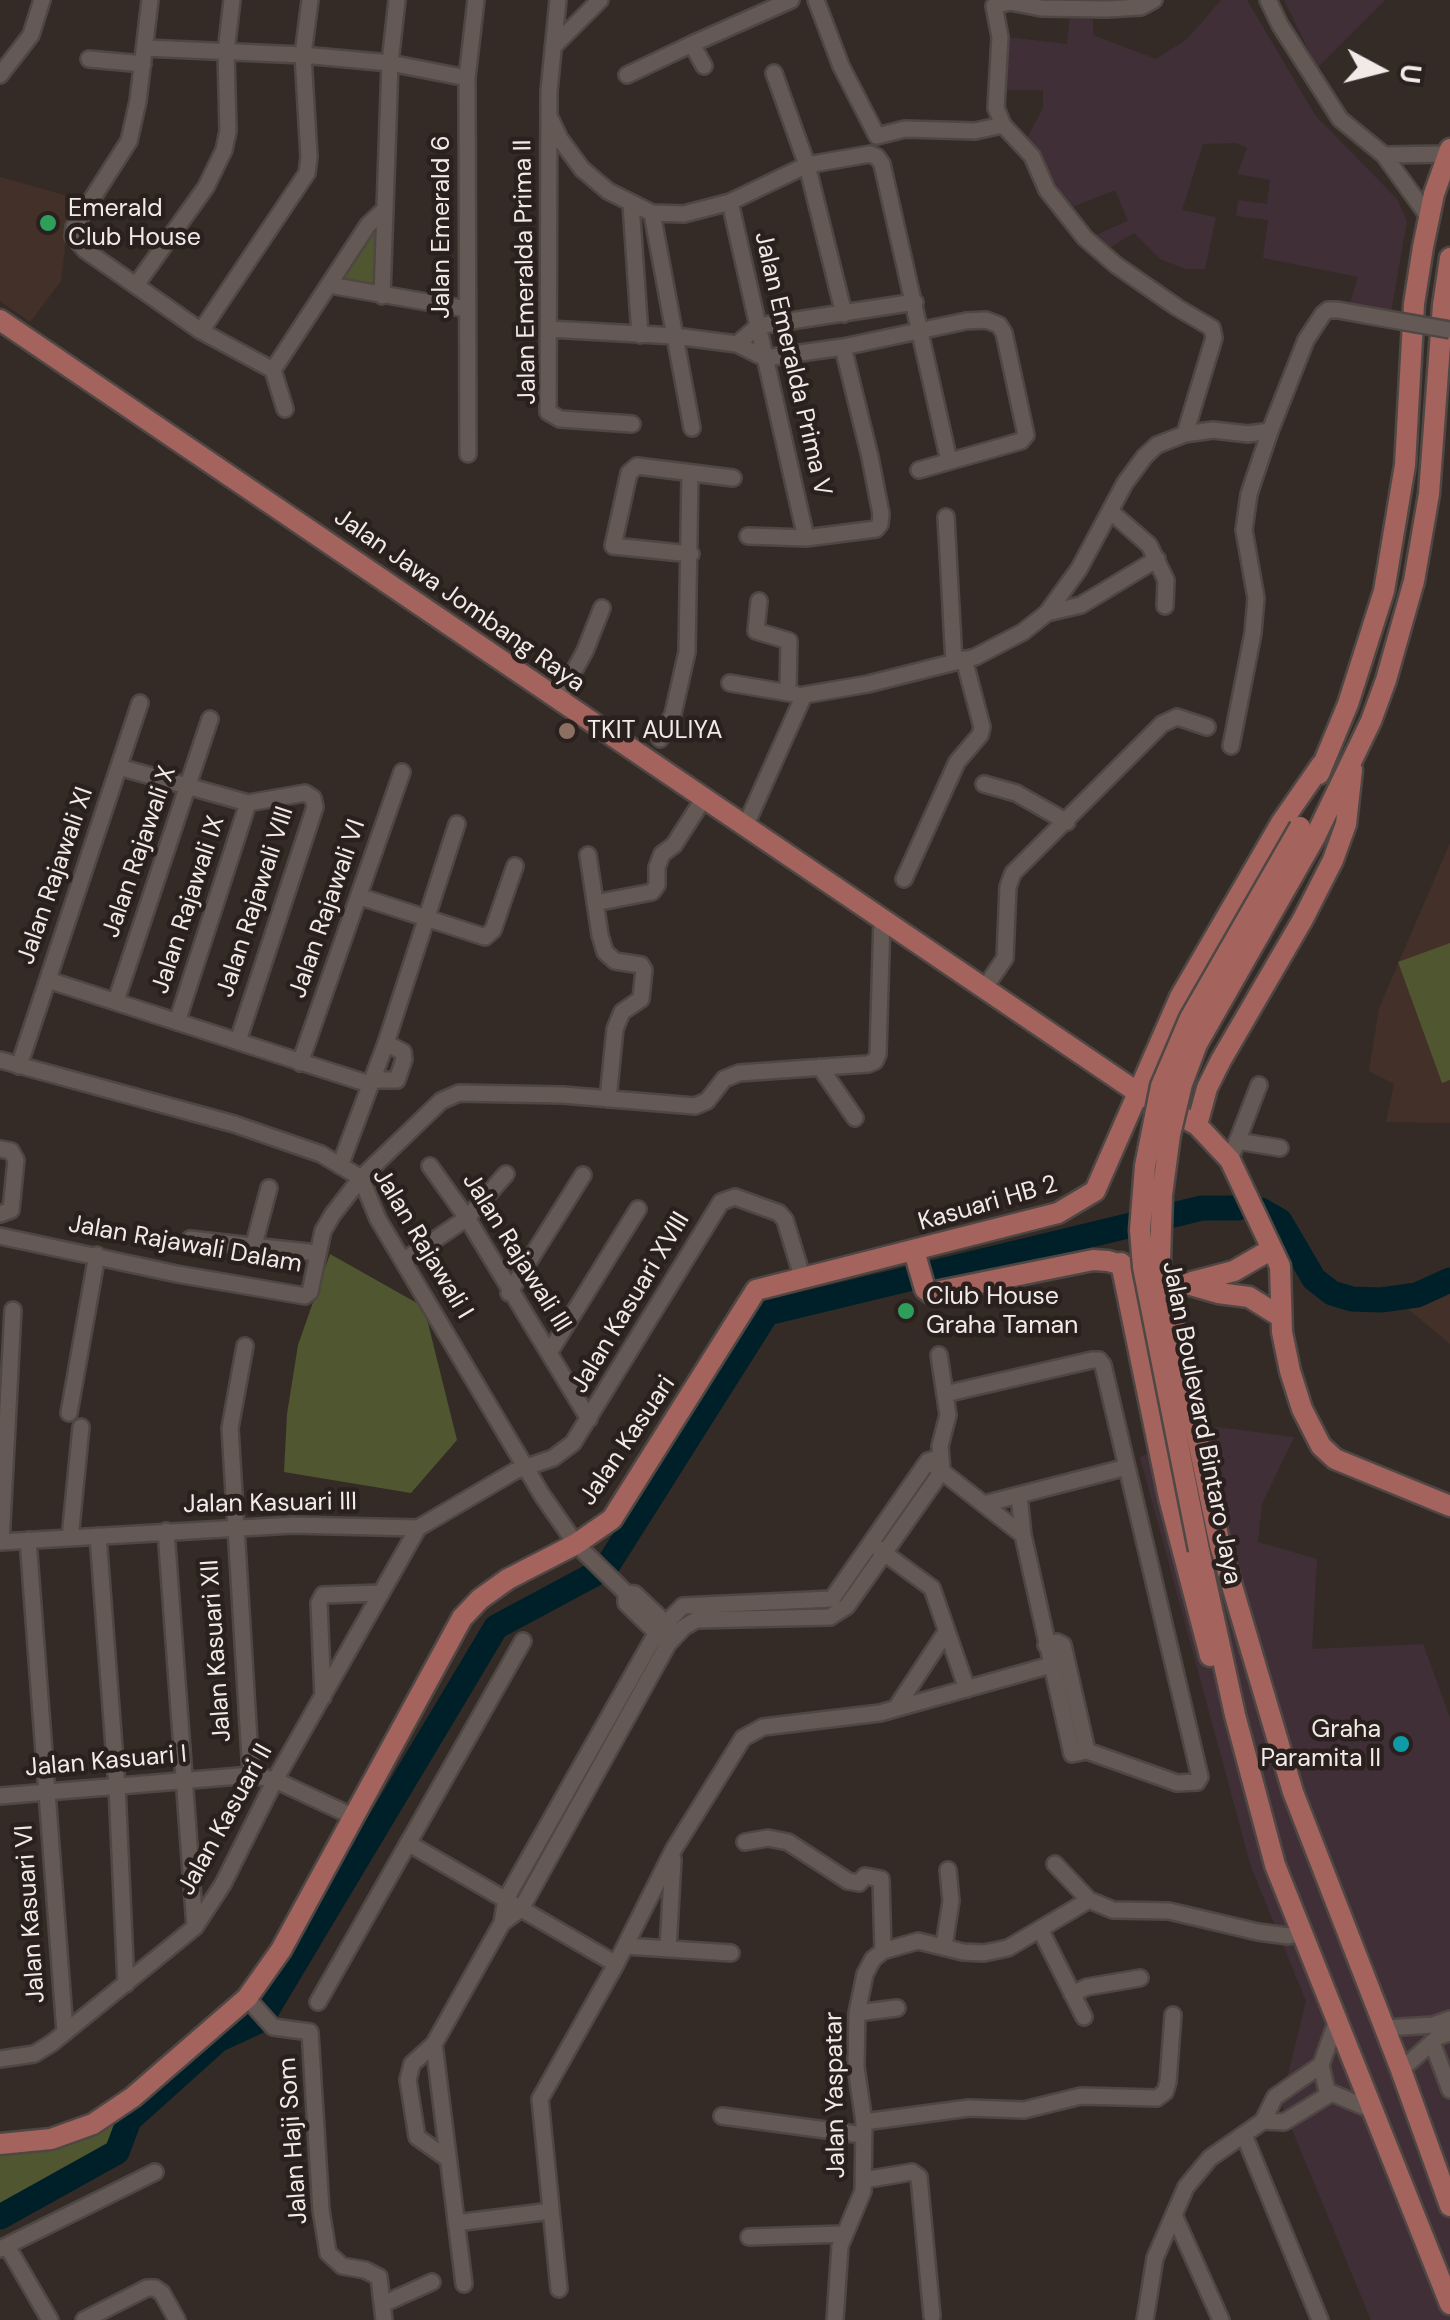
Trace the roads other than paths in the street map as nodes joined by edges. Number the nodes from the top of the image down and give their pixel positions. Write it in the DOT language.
graph roads {
  1 [pos="42,0"];
  2 [pos="150,0"];
  3 [pos="232,0"];
  4 [pos="310,0"];
  5 [pos="397,0"];
  6 [pos="476,0"];
  7 [pos="558,0"];
  8 [pos="600,0"];
  9 [pos="792,0"];
  10 [pos="816,0"];
  11 [pos="976,0"];
  12 [pos="1154,0"];
  13 [pos="1268,0"];
  14 [pos="994,6"];
  15 [pos="692,44"];
  16 [pos="552,48"];
  17 [pos="226,52"];
  18 [pos="303,55"];
  19 [pos="144,56"];
  20 [pos="89,59"];
  21 [pos="390,63"];
  22 [pos="704,66"];
  23 [pos="774,73"];
  24 [pos="0,75"];
  25 [pos="627,75"];
  26 [pos="467,78"];
  27 [pos="549,116"];
  28 [pos="1003,126"];
  29 [pos="1449,151"];
  30 [pos="1384,155"];
  31 [pos="807,165"];
  32 [pos="730,202"];
  33 [pos="631,204"];
  34 [pos="386,210"];
  35 [pos="652,212"];
  36 [pos="1428,216"];
  37 [pos="1450,258"];
  38 [pos="328,284"];
  39 [pos="136,285"];
  40 [pos="382,296"];
  41 [pos="915,302"];
  42 [pos="467,310"];
  43 [pos="844,314"];
  44 [pos="0,320"];
  45 [pos="758,326"];
  46 [pos="549,328"];
  47 [pos="921,329"];
  48 [pos="1450,330"];
  49 [pos="201,331"];
  50 [pos="640,335"];
  51 [pos="675,336"];
  52 [pos="737,344"];
  53 [pos="843,347"];
  54 [pos="765,358"];
  55 [pos="273,370"];
  56 [pos="285,409"];
  57 [pos="632,424"];
  58 [pos="692,428"];
  59 [pos="1270,431"];
  60 [pos="1184,434"];
  61 [pos="468,454"];
  62 [pos="950,461"];
  63 [pos="920,470"];
  64 [pos="690,473"];
  65 [pos="733,478"];
  66 [pos="1110,511"];
  67 [pos="946,517"];
  68 [pos="748,536"];
  69 [pos="806,538"];
  70 [pos="690,554"];
  71 [pos="1157,558"];
  72 [pos="760,601"];
  73 [pos="1165,606"];
  74 [pos="602,608"];
  75 [pos="1048,613"];
  76 [pos="959,661"];
  77 [pos="730,683"];
  78 [pos="796,694"];
  79 [pos="558,700"];
  80 [pos="140,703"];
  81 [pos="210,719"];
  82 [pos="1207,728"];
  83 [pos="1230,746"];
  84 [pos="651,759"];
  85 [pos="1352,763"];
  86 [pos="1322,764"];
  87 [pos="120,767"];
  88 [pos="402,772"];
  89 [pos="984,784"];
  90 [pos="188,787"];
  91 [pos="704,798"];
  92 [pos="248,803"];
  93 [pos="1067,822"];
  94 [pos="458,824"];
  95 [pos="745,828"];
  96 [pos="1307,832"];
  97 [pos="588,855"];
  98 [pos="515,866"];
  99 [pos="904,879"];
  100 [pos="360,898"];
  101 [pos="595,903"];
  102 [pos="426,918"];
  103 [pos="882,918"];
  104 [pos="48,980"];
  105 [pos="986,986"];
  106 [pos="116,1001"];
  107 [pos="177,1022"];
  108 [pos="238,1041"];
  109 [pos="0,1060"];
  110 [pos="300,1062"];
  111 [pos="19,1066"];
  112 [pos="820,1067"];
  113 [pos="370,1082"];
  114 [pos="1259,1085"];
  115 [pos="1137,1092"];
  116 [pos="608,1098"];
  117 [pos="855,1118"];
  118 [pos="1197,1125"];
  119 [pos="1280,1148"];
  120 [pos="0,1149"];
  121 [pos="1234,1151"];
  122 [pos="340,1166"];
  123 [pos="430,1166"];
  124 [pos="506,1174"];
  125 [pos="584,1175"];
  126 [pos="360,1178"];
  127 [pos="268,1188"];
  128 [pos="638,1209"];
  129 [pos="0,1214"];
  130 [pos="467,1218"];
  131 [pos="0,1236"];
  132 [pos="190,1239"];
  133 [pos="253,1248"];
  134 [pos="1272,1249"];
  135 [pos="317,1253"];
  136 [pos="97,1255"];
  137 [pos="915,1255"];
  138 [pos="403,1261"];
  139 [pos="1121,1263"];
  140 [pos="802,1276"];
  141 [pos="1188,1283"];
  142 [pos="510,1293"];
  143 [pos="13,1310"];
  144 [pos="1282,1317"];
  145 [pos="245,1346"];
  146 [pos="549,1353"];
  147 [pos="939,1354"];
  148 [pos="945,1394"];
  149 [pos="70,1412"];
  150 [pos="590,1419"];
  151 [pos="81,1427"];
  152 [pos="936,1464"];
  153 [pos="526,1466"];
  154 [pos="1128,1467"];
  155 [pos="1018,1495"];
  156 [pos="984,1504"];
  157 [pos="1450,1506"];
  158 [pos="234,1527"];
  159 [pos="418,1528"];
  160 [pos="166,1531"];
  161 [pos="1023,1534"];
  162 [pos="98,1536"];
  163 [pos="70,1538"];
  164 [pos="28,1540"];
  165 [pos="0,1542"];
  166 [pos="576,1544"];
  167 [pos="878,1548"];
  168 [pos="1210,1548"];
  169 [pos="381,1594"];
  170 [pos="946,1632"];
  171 [pos="667,1633"];
  172 [pos="522,1641"];
  173 [pos="1046,1645"];
  174 [pos="1051,1665"];
  175 [pos="967,1689"];
  176 [pos="323,1699"];
  177 [pos="896,1708"];
  178 [pos="1234,1708"];
  179 [pos="1087,1751"];
  180 [pos="250,1775"];
  181 [pos="186,1780"];
  182 [pos="276,1780"];
  183 [pos="1290,1782"];
  184 [pos="117,1787"];
  185 [pos="46,1792"];
  186 [pos="0,1796"];
  187 [pos="1255,1796"];
  188 [pos="354,1817"];
  189 [pos="745,1842"];
  190 [pos="408,1843"];
  191 [pos="674,1850"];
  192 [pos="1056,1864"];
  193 [pos="948,1870"];
  194 [pos="506,1899"];
  195 [pos="1088,1900"];
  196 [pos="521,1909"];
  197 [pos="502,1923"];
  198 [pos="195,1927"];
  199 [pos="1041,1931"];
  200 [pos="1301,1933"];
  201 [pos="625,1946"];
  202 [pos="944,1946"];
  203 [pos="668,1950"];
  204 [pos="883,1951"];
  205 [pos="730,1953"];
  206 [pos="616,1964"];
  207 [pos="1140,1978"];
  208 [pos="126,1984"];
  209 [pos="1072,1994"];
  210 [pos="318,2002"];
  211 [pos="897,2008"];
  212 [pos="256,2010"];
  213 [pos="857,2014"];
  214 [pos="1173,2015"];
  215 [pos="1084,2016"];
  216 [pos="1450,2019"];
  217 [pos="1337,2020"];
  218 [pos="1385,2028"];
  219 [pos="64,2032"];
  220 [pos="1438,2034"];
  221 [pos="434,2044"];
  222 [pos="0,2059"];
  223 [pos="1320,2066"];
  224 [pos="1401,2070"];
  225 [pos="1450,2090"];
  226 [pos="1330,2094"];
  227 [pos="1372,2110"];
  228 [pos="722,2116"];
  229 [pos="1264,2121"];
  230 [pos="864,2128"];
  231 [pos="1244,2134"];
  232 [pos="0,2144"];
  233 [pos="448,2159"];
  234 [pos="155,2172"];
  235 [pos="864,2180"];
  236 [pos="1450,2206"];
  237 [pos="551,2211"];
  238 [pos="1174,2215"];
  239 [pos="456,2223"];
  240 [pos="843,2234"];
  241 [pos="750,2237"];
  242 [pos="3,2247"];
  243 [pos="432,2282"];
  244 [pos="464,2284"];
  245 [pos="559,2289"];
  246 [pos="1450,2304"];
  247 [pos="384,2312"];
  248 [pos="932,2316"];
  249 [pos="50,2320"];
  250 [pos="84,2320"];
  251 [pos="177,2320"];
  252 [pos="836,2320"];
  253 [pos="1145,2320"];
  254 [pos="1221,2320"];
  255 [pos="1320,2320"];
  1 -- 24 [label="street"];
  2 -- 19 [label="street"];
  3 -- 17 [label="street"];
  4 -- 18 [label="street"];
  5 -- 21 [label="street"];
  6 -- 26 [label="street, Jalan Emerald 6"];
  7 -- 16 [label="street, Jalan Emeralda Prima II"];
  8 -- 16 [label="street"];
  9 -- 15 [label="street"];
  10 -- 28 [label="street"];
  11 -- 14 [label="street"];
  12 -- 14 [label="street"];
  13 -- 30 [label="street"];
  14 -- 28 [label="street"];
  15 -- 22 [label="street"];
  15 -- 25 [label="street"];
  16 -- 27 [label="street, Jalan Emeralda Prima II"];
  17 -- 18 [label="street"];
  17 -- 19 [label="street"];
  17 -- 39 [label="street"];
  18 -- 21 [label="street"];
  18 -- 49 [label="street"];
  19 -- 20 [label="street"];
  19 -- 39 [label="street"];
  21 -- 26 [label="street"];
  21 -- 34 [label="street"];
  23 -- 31 [label="street"];
  26 -- 42 [label="street, Jalan Emerald 6"];
  27 -- 33 [label="street"];
  27 -- 46 [label="street, Jalan Emeralda Prima II"];
  28 -- 60 [label="street"];
  29 -- 30 [label="street"];
  29 -- 36 [label="main road, Jalan Boulevard Bintaro Jaya"];
  30 -- 36 [label="street"];
  31 -- 32 [label="street"];
  31 -- 41 [label="street"];
  31 -- 43 [label="street"];
  32 -- 35 [label="street"];
  32 -- 45 [label="street, Jalan Emeralda Prima V"];
  33 -- 35 [label="street"];
  33 -- 50 [label="street"];
  34 -- 38 [label="street"];
  34 -- 40 [label="street"];
  35 -- 51 [label="street"];
  36 -- 86 [label="main road, Jalan Boulevard Bintaro Jaya"];
  37 -- 85 [label="main road, Jalan Boulevard Bintaro Jaya"];
  38 -- 40 [label="street"];
  38 -- 55 [label="street"];
  39 -- 49 [label="street"];
  40 -- 42 [label="street"];
  41 -- 43 [label="street"];
  41 -- 47 [label="street"];
  42 -- 61 [label="street, Jalan Emerald 6"];
  43 -- 45 [label="street"];
  44 -- 79 [label="main road, Jalan Jawa Jombang Raya"];
  45 -- 52 [label="street"];
  45 -- 54 [label="street, Jalan Emeralda Prima V"];
  46 -- 50 [label="street"];
  46 -- 57 [label="street, Jalan Emeralda Prima II"];
  47 -- 53 [label="street"];
  47 -- 62 [label="street"];
  47 -- 62 [label="street"];
  48 -- 59 [label="street, bridge"];
  49 -- 55 [label="street"];
  50 -- 51 [label="street"];
  51 -- 52 [label="street"];
  51 -- 58 [label="street"];
  52 -- 54 [label="street"];
  53 -- 54 [label="street"];
  53 -- 69 [label="street"];
  54 -- 69 [label="street, Jalan Emeralda Prima V"];
  55 -- 56 [label="street"];
  59 -- 60 [label="street"];
  59 -- 83 [label="street"];
  60 -- 66 [label="street"];
  62 -- 63 [label="street"];
  64 -- 65 [label="street"];
  64 -- 70 [label="street"];
  64 -- 70 [label="street"];
  66 -- 71 [label="street"];
  66 -- 75 [label="street"];
  67 -- 76 [label="street"];
  68 -- 69 [label="street"];
  70 -- 84 [label="street"];
  71 -- 73 [label="street"];
  71 -- 75 [label="street"];
  72 -- 78 [label="street"];
  74 -- 79 [label="street"];
  75 -- 76 [label="street"];
  76 -- 78 [label="street"];
  76 -- 99 [label="street"];
  77 -- 78 [label="street"];
  78 -- 95 [label="street"];
  79 -- 84 [label="main road, Jalan Jawa Jombang Raya"];
  80 -- 87 [label="street, Jalan Rajawali XI"];
  81 -- 90 [label="street, Jalan Rajawali X"];
  82 -- 93 [label="street"];
  84 -- 91 [label="main road, Jalan Jawa Jombang Raya"];
  85 -- 96 [label="main road, Jalan Boulevard Bintaro Jaya"];
  85 -- 118 [label="main road"];
  86 -- 96 [label="main road, Jalan Boulevard Bintaro Jaya"];
  86 -- 115 [label="main road, Kasuari HB 2"];
  87 -- 90 [label="street, Jalan Rajawali VIII"];
  87 -- 104 [label="street, Jalan Rajawali XI"];
  88 -- 100 [label="street, Jalan Rajawali VI"];
  89 -- 93 [label="street"];
  90 -- 92 [label="street, Jalan Rajawali VIII"];
  90 -- 106 [label="street, Jalan Rajawali X"];
  91 -- 95 [label="main road, Jalan Jawa Jombang Raya"];
  91 -- 101 [label="street"];
  92 -- 107 [label="street, Jalan Rajawali IX"];
  92 -- 108 [label="street, Jalan Rajawali VIII"];
  93 -- 105 [label="street"];
  94 -- 102 [label="street"];
  95 -- 103 [label="main road, Jalan Jawa Jombang Raya"];
  96 -- 168 [label="main road, Jalan Boulevard Bintaro Jaya, bridge"];
  97 -- 101 [label="street"];
  98 -- 102 [label="street"];
  100 -- 102 [label="street"];
  100 -- 110 [label="street, Jalan Rajawali VI"];
  101 -- 116 [label="street"];
  102 -- 113 [label="street"];
  103 -- 105 [label="main road, Jalan Jawa Jombang Raya"];
  103 -- 112 [label="street, Jalan Rajawali Dalam"];
  104 -- 106 [label="street"];
  104 -- 111 [label="street, Jalan Rajawali XI"];
  105 -- 115 [label="main road, Jalan Jawa Jombang Raya"];
  106 -- 107 [label="street"];
  107 -- 108 [label="street"];
  108 -- 110 [label="street"];
  109 -- 111 [label="street, Jalan Rajawali I"];
  110 -- 113 [label="street"];
  111 -- 122 [label="street, Jalan Rajawali I"];
  112 -- 116 [label="street, Jalan Rajawali Dalam"];
  112 -- 117 [label="street"];
  113 -- 122 [label="street"];
  114 -- 121 [label="street"];
  115 -- 118 [label="main road, Jalan Jawa Jombang Raya"];
  115 -- 137 [label="main road, Kasuari HB 2"];
  116 -- 126 [label="street, Jalan Rajawali Dalam"];
  118 -- 121 [label="main road, Jalan Jawa Jombang Raya"];
  119 -- 121 [label="street"];
  120 -- 129 [label="street"];
  121 -- 134 [label="main road, Jalan Jawa Jombang Raya"];
  122 -- 126 [label="street, Jalan Rajawali I"];
  123 -- 130 [label="street, Jalan Rajawali III"];
  124 -- 130 [label="street"];
  125 -- 142 [label="street"];
  126 -- 135 [label="street, Jalan Rajawali Dalam"];
  126 -- 138 [label="street, Jalan Rajawali I"];
  127 -- 133 [label="street"];
  128 -- 146 [label="street"];
  130 -- 138 [label="street"];
  130 -- 142 [label="street, Jalan Rajawali III"];
  131 -- 136 [label="street, Jalan Rajawali Dalam"];
  132 -- 133 [label="street"];
  133 -- 135 [label="street"];
  134 -- 141 [label="main road"];
  134 -- 144 [label="main road, Jalan Jawa Jombang Raya"];
  135 -- 136 [label="street, Jalan Rajawali Dalam"];
  136 -- 149 [label="street"];
  137 -- 139 [label="main road, Kasuari HB 2"];
  137 -- 140 [label="main road, Jalan Kasuari"];
  138 -- 153 [label="street, Jalan Rajawali I"];
  139 -- 141 [label="main road, Kasuari HB 2"];
  139 -- 178 [label="main road"];
  140 -- 150 [label="street, Jalan Kasuari XVIII"];
  140 -- 166 [label="main road, Jalan Kasuari"];
  141 -- 144 [label="main road, Kasuari HB 2"];
  142 -- 146 [label="street, Jalan Rajawali III"];
  143 -- 165 [label="street"];
  144 -- 157 [label="main road, Jalan Jawa Jombang Raya"];
  145 -- 158 [label="street, Jalan Kasuari XII"];
  146 -- 150 [label="street, Jalan Rajawali III"];
  147 -- 148 [label="street"];
  148 -- 152 [label="street"];
  148 -- 154 [label="street"];
  150 -- 153 [label="street, Jalan Kasuari XVIII"];
  151 -- 163 [label="street"];
  152 -- 156 [label="street"];
  152 -- 167 [label="street"];
  153 -- 159 [label="street"];
  153 -- 166 [label="street, Jalan Rajawali I"];
  154 -- 155 [label="street"];
  154 -- 179 [label="street"];
  155 -- 156 [label="street"];
  155 -- 161 [label="street"];
  156 -- 161 [label="street"];
  158 -- 159 [label="street, Jalan Kasuari III"];
  158 -- 160 [label="street, Jalan Kasuari III"];
  158 -- 180 [label="street, Jalan Kasuari XII"];
  159 -- 169 [label="street, Jalan Kasuari II"];
  160 -- 162 [label="street, Jalan Kasuari III"];
  160 -- 181 [label="street"];
  161 -- 173 [label="street"];
  162 -- 163 [label="street, Jalan Kasuari III"];
  162 -- 184 [label="street"];
  163 -- 164 [label="street, Jalan Kasuari III"];
  164 -- 165 [label="street, Jalan Kasuari III"];
  164 -- 185 [label="street, Jalan Kasuari VI"];
  166 -- 171 [label="street, Jalan Rajawali I"];
  166 -- 188 [label="main road, Jalan Kasuari"];
  167 -- 170 [label="street"];
  167 -- 171 [label="street"];
  168 -- 178 [label="main road, Jalan Boulevard Bintaro Jaya"];
  168 -- 183 [label="main road, Jalan Boulevard Bintaro Jaya"];
  169 -- 176 [label="street, Jalan Kasuari II"];
  169 -- 176 [label="street"];
  170 -- 175 [label="street"];
  170 -- 177 [label="street"];
  171 -- 194 [label="street"];
  171 -- 196 [label="street"];
  172 -- 190 [label="street"];
  173 -- 174 [label="street"];
  173 -- 179 [label="street"];
  174 -- 175 [label="street"];
  174 -- 179 [label="street"];
  175 -- 177 [label="street"];
  176 -- 182 [label="street, Jalan Kasuari II"];
  177 -- 191 [label="street"];
  178 -- 187 [label="main road, Jalan Boulevard Bintaro Jaya"];
  180 -- 181 [label="street, Jalan Kasuari I"];
  180 -- 182 [label="street, Jalan Kasuari I"];
  181 -- 184 [label="street, Jalan Kasuari I"];
  181 -- 198 [label="street"];
  182 -- 188 [label="street"];
  182 -- 198 [label="street, Jalan Kasuari II"];
  183 -- 187 [label="main road"];
  183 -- 218 [label="main road, Jalan Boulevard Bintaro Jaya"];
  184 -- 185 [label="street, Jalan Kasuari I"];
  184 -- 208 [label="street"];
  185 -- 186 [label="street, Jalan Kasuari I"];
  185 -- 219 [label="street, Jalan Kasuari VI"];
  187 -- 200 [label="main road, Jalan Boulevard Bintaro Jaya"];
  188 -- 212 [label="main road, Jalan Kasuari"];
  189 -- 204 [label="street"];
  190 -- 194 [label="street"];
  190 -- 210 [label="street"];
  191 -- 201 [label="street"];
  191 -- 203 [label="street"];
  192 -- 195 [label="street"];
  193 -- 202 [label="street"];
  194 -- 196 [label="street"];
  194 -- 197 [label="street"];
  195 -- 199 [label="street"];
  195 -- 200 [label="street"];
  196 -- 197 [label="street"];
  196 -- 206 [label="street"];
  197 -- 221 [label="street"];
  198 -- 208 [label="street, Jalan Kasuari II"];
  199 -- 202 [label="street"];
  199 -- 209 [label="street"];
  200 -- 217 [label="main road, Jalan Boulevard Bintaro Jaya"];
  201 -- 203 [label="street"];
  201 -- 206 [label="street"];
  202 -- 204 [label="street"];
  203 -- 205 [label="street"];
  204 -- 213 [label="street, Jalan Yaspatar"];
  206 -- 237 [label="street"];
  207 -- 209 [label="street"];
  208 -- 219 [label="street, Jalan Kasuari II"];
  209 -- 215 [label="street"];
  211 -- 213 [label="street"];
  212 -- 232 [label="main road, Jalan Kasuari"];
  212 -- 247 [label="street, Jalan Haji Som"];
  213 -- 230 [label="street, Jalan Yaspatar"];
  214 -- 230 [label="street"];
  216 -- 220 [label="street"];
  217 -- 223 [label="street"];
  217 -- 227 [label="main road, Jalan Boulevard Bintaro Jaya"];
  218 -- 220 [label="street"];
  218 -- 224 [label="main road, Jalan Boulevard Bintaro Jaya"];
  219 -- 222 [label="street, Jalan Kasuari II"];
  220 -- 224 [label="street"];
  220 -- 225 [label="street"];
  221 -- 233 [label="street"];
  221 -- 233 [label="street"];
  223 -- 226 [label="street"];
  223 -- 229 [label="street"];
  224 -- 236 [label="main road, Jalan Boulevard Bintaro Jaya"];
  226 -- 227 [label="street"];
  226 -- 229 [label="street"];
  227 -- 246 [label="main road, Jalan Boulevard Bintaro Jaya"];
  228 -- 230 [label="street"];
  229 -- 231 [label="street"];
  230 -- 235 [label="street, Jalan Yaspatar"];
  231 -- 238 [label="street"];
  231 -- 255 [label="street"];
  233 -- 239 [label="street"];
  234 -- 242 [label="street"];
  235 -- 240 [label="street, Jalan Yaspatar"];
  235 -- 248 [label="street"];
  237 -- 239 [label="street"];
  237 -- 245 [label="street"];
  238 -- 253 [label="street"];
  238 -- 254 [label="street"];
  239 -- 244 [label="street"];
  240 -- 241 [label="street"];
  240 -- 252 [label="street, Jalan Yaspatar"];
  242 -- 249 [label="street"];
  243 -- 247 [label="street"];
  250 -- 251 [label="street"];
}
